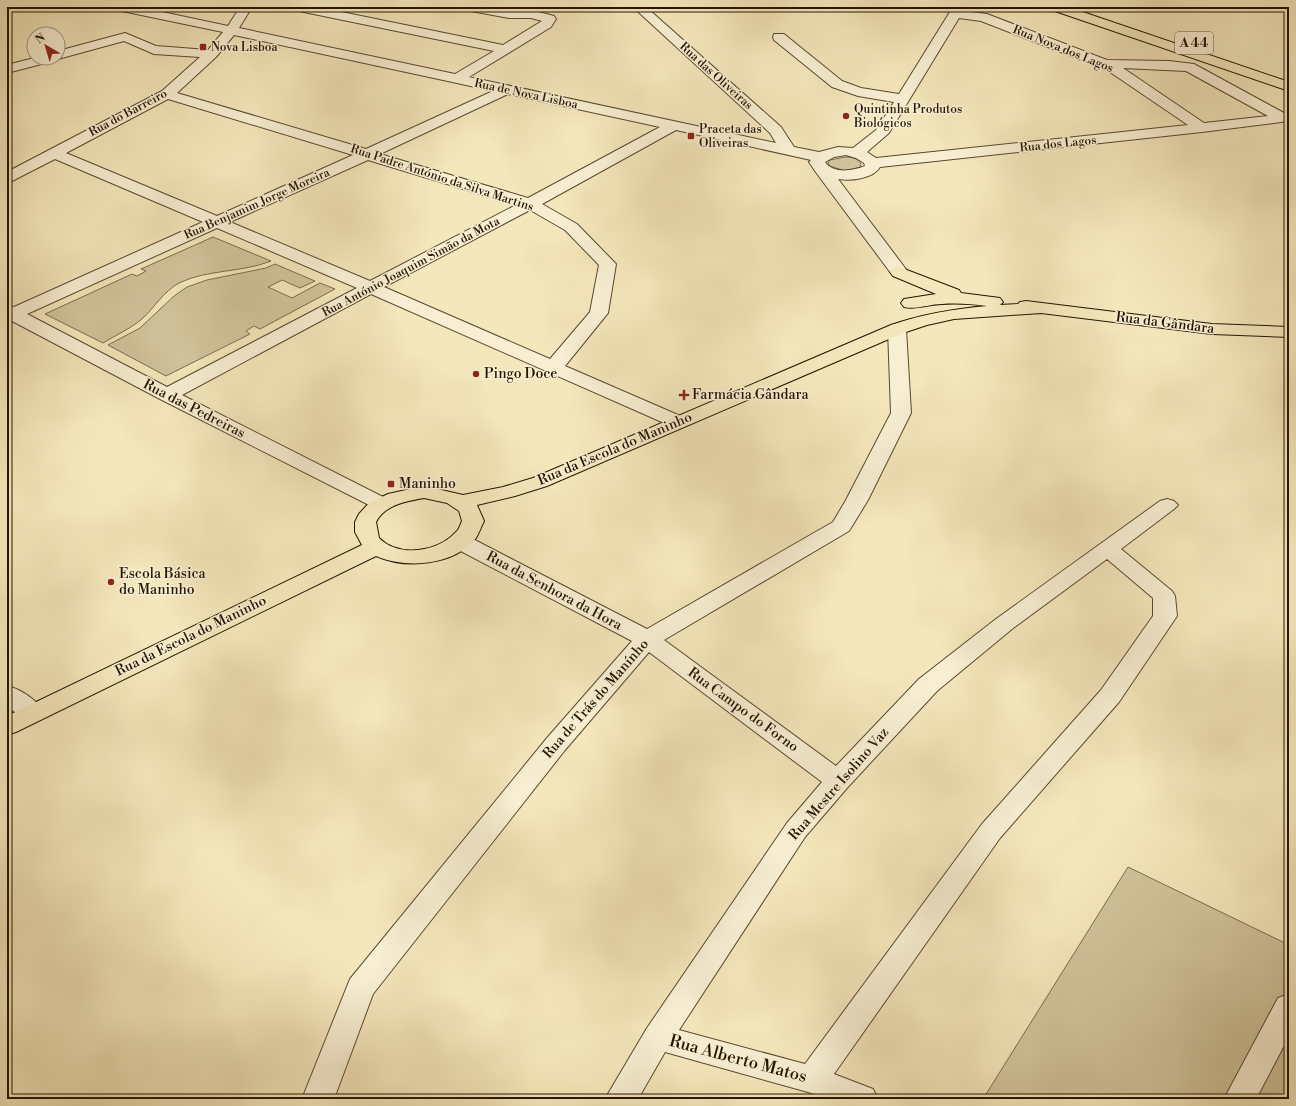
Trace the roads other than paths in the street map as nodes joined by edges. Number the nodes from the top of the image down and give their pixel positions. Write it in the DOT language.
graph roads {
  1 [pos="122,7"];
  2 [pos="246,7"];
  3 [pos="299,7"];
  4 [pos="471,7"];
  5 [pos="499,7"];
  6 [pos="553,7"];
  7 [pos="638,7"];
  8 [pos="1056,7"];
  9 [pos="1085,7"];
  10 [pos="958,11"];
  11 [pos="509,14"];
  12 [pos="531,18"];
  13 [pos="1120,30"];
  14 [pos="231,31"];
  15 [pos="779,37"];
  16 [pos="490,46"];
  17 [pos="505,49"];
  18 [pos="66,53"];
  19 [pos="211,54"];
  20 [pos="26,64"];
  21 [pos="1106,64"];
  22 [pos="7,69"];
  23 [pos="1239,74"];
  24 [pos="1289,76"];
  25 [pos="457,79"];
  26 [pos="1289,87"];
  27 [pos="506,90"];
  28 [pos="1289,92"];
  29 [pos="167,94"];
  30 [pos="902,99"];
  31 [pos="1289,101"];
  32 [pos="1287,122"];
  33 [pos="675,125"];
  34 [pos="1202,128"];
  35 [pos="788,150"];
  36 [pos="54,153"];
  37 [pos="856,153"];
  38 [pos="368,154"];
  39 [pos="873,163"];
  40 [pos="822,164"];
  41 [pos="855,175"];
  42 [pos="7,178"];
  43 [pos="842,194"];
  44 [pos="530,204"];
  45 [pos="216,222"];
  46 [pos="899,272"];
  47 [pos="371,288"];
  48 [pos="962,297"];
  49 [pos="910,302"];
  50 [pos="1041,308"];
  51 [pos="9,314"];
  52 [pos="954,314"];
  53 [pos="897,329"];
  54 [pos="1289,332"];
  55 [pos="553,368"];
  56 [pos="167,395"];
  57 [pos="678,422"];
  58 [pos="461,502"];
  59 [pos="382,504"];
  60 [pos="1168,505"];
  61 [pos="461,542"];
  62 [pos="376,547"];
  63 [pos="1108,549"];
  64 [pos="647,639"];
  65 [pos="7,694"];
  66 [pos="33,713"];
  67 [pos="7,726"];
  68 [pos="838,781"];
  69 [pos="1289,1007"];
  70 [pos="658,1037"];
  71 [pos="812,1079"];
  72 [pos="318,1099"];
  73 [pos="622,1099"];
  74 [pos="862,1099"];
  75 [pos="1240,1099"];
  1 -- 14 [label="street, Rua de Nova Lisboa"];
  2 -- 14 [label="street, Rua do Barreiro"];
  3 -- 16 [label="street"];
  4 -- 11 [label="street"];
  5 -- 11 [label="street"];
  6 -- 12 [label="street"];
  7 -- 35 [label="street, Rua das Oliveiras"];
  8 -- 13 [label="main road, A 44"];
  9 -- 24 [label="main road, A 44"];
  10 -- 21 [label="street, Rua Nova dos Lagos"];
  10 -- 30 [label="street"];
  11 -- 12 [label="street"];
  12 -- 16 [label="street"];
  12 -- 17 [label="street"];
  13 -- 23 [label="main road"];
  13 -- 26 [label="main road, A 44"];
  14 -- 19 [label="street, Rua do Barreiro"];
  14 -- 25 [label="street, Rua de Nova Lisboa"];
  15 -- 30 [label="street"];
  16 -- 17 [label="street"];
  17 -- 25 [label="street"];
  18 -- 19 [label="street"];
  19 -- 29 [label="street, Rua do Barreiro"];
  20 -- 22 [label="street"];
  21 -- 32 [label="street"];
  21 -- 34 [label="street, Rua Nova dos Lagos"];
  23 -- 28 [label="main road"];
  23 -- 31 [label="main road"];
  25 -- 27 [label="street, Rua de Nova Lisboa"];
  27 -- 33 [label="street, Rua de Nova Lisboa"];
  27 -- 38 [label="street, Rua Benjamim Jorge Moreira"];
  29 -- 36 [label="street, Rua do Barreiro"];
  29 -- 38 [label="street, Rua Padre António da Silva Martins"];
  30 -- 37 [label="street"];
  32 -- 34 [label="street, Rua dos Lagos"];
  33 -- 35 [label="street, Rua de Nova Lisboa"];
  33 -- 44 [label="street, Rua António Joaquim Simão da Mota"];
  34 -- 39 [label="street, Rua dos Lagos"];
  35 -- 40 [label="street, Rua de Nova Lisboa"];
  36 -- 42 [label="street, Rua do Barreiro"];
  36 -- 45 [label="street"];
  37 -- 39 [label="street"];
  37 -- 40 [label="street"];
  38 -- 44 [label="street, Rua Padre António da Silva Martins"];
  38 -- 45 [label="street, Rua Benjamim Jorge Moreira"];
  39 -- 41 [label="street"];
  40 -- 41 [label="street, Rua de Nova Lisboa"];
  40 -- 43 [label="street"];
  41 -- 43 [label="street"];
  43 -- 46 [label="street"];
  44 -- 47 [label="street, Rua António Joaquim Simão da Mota"];
  44 -- 55 [label="street, Rua Padre António da Silva Martins"];
  45 -- 47 [label="street"];
  45 -- 51 [label="street, Rua Benjamim Jorge Moreira"];
  46 -- 48 [label="main road, Rua da Gândara"];
  46 -- 49 [label="main road"];
  47 -- 55 [label="street"];
  47 -- 56 [label="street, Rua António Joaquim Simão da Mota"];
  48 -- 49 [label="main road, Rua da Gândara"];
  48 -- 50 [label="main road, Rua da Gândara"];
  49 -- 52 [label="main road, Rua da Gândara"];
  49 -- 53 [label="main road"];
  50 -- 52 [label="main road, Rua da Gândara"];
  50 -- 54 [label="main road, Rua da Gândara"];
  51 -- 56 [label="street, Rua das Pedreiras"];
  52 -- 53 [label="main road, Rua da Gândara"];
  53 -- 57 [label="main road, Rua da Escola do Maninho"];
  53 -- 64 [label="street, Rua de Trás do Manínho"];
  55 -- 57 [label="street"];
  56 -- 59 [label="street, Rua das Pedreiras"];
  57 -- 58 [label="main road, Rua da Escola do Maninho"];
  58 -- 59 [label="main road"];
  58 -- 61 [label="main road"];
  59 -- 62 [label="main road"];
  60 -- 63 [label="street, Rua Mestre Isolino Vaz"];
  61 -- 62 [label="main road"];
  61 -- 64 [label="street, Rua da Senhora da Hora"];
  62 -- 66 [label="main road, Rua da Escola do Maninho"];
  63 -- 68 [label="street, Rua Mestre Isolino Vaz"];
  63 -- 71 [label="street"];
  64 -- 68 [label="street, Rua Campo do Forno"];
  64 -- 72 [label="street, Rua de Trás do Manínho"];
  65 -- 66 [label="street"];
  66 -- 67 [label="main road, Rua da Escola do Maninho"];
  68 -- 70 [label="street, Rua Mestre Isolino Vaz"];
  69 -- 75 [label="street"];
  70 -- 71 [label="street, Rua Alberto Matos"];
  70 -- 73 [label="street, Rua Mestre Isolino Vaz"];
  71 -- 74 [label="street, Rua Alberto Matos"];
}
